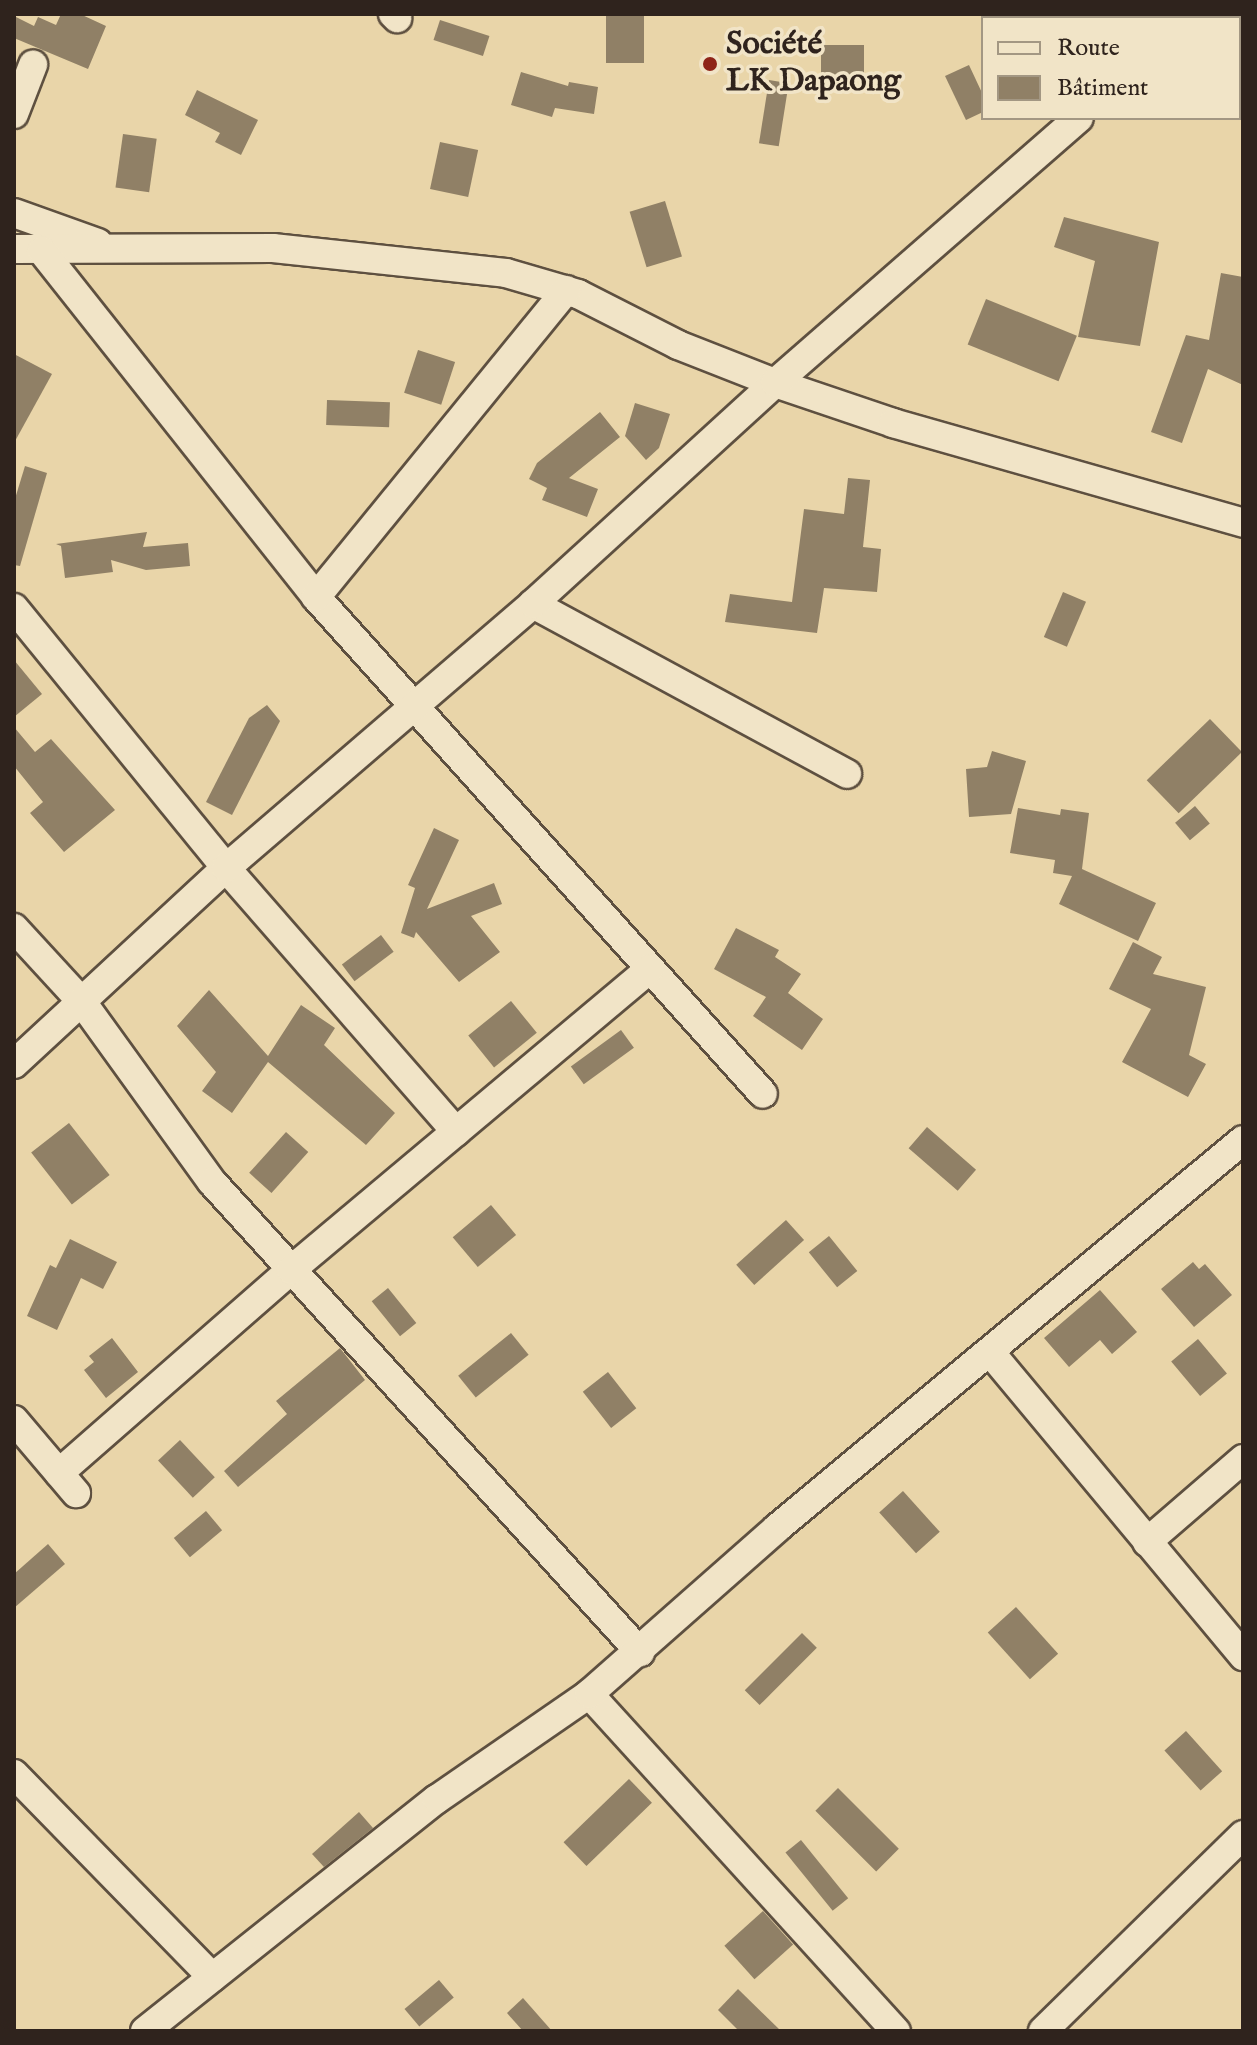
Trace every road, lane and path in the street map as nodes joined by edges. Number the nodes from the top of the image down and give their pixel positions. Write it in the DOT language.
graph roads {
  1 [pos="33,65"];
  2 [pos="14,114"];
  3 [pos="1077,120"];
  4 [pos="14,213"];
  5 [pos="106,246"];
  6 [pos="28,250"];
  7 [pos="566,290"];
  8 [pos="775,383"];
  9 [pos="1243,523"];
  10 [pos="316,597"];
  11 [pos="533,604"];
  12 [pos="14,608"];
  13 [pos="411,705"];
  14 [pos="847,774"];
  15 [pos="226,868"];
  16 [pos="14,928"];
  17 [pos="650,969"];
  18 [pos="82,1002"];
  19 [pos="14,1064"];
  20 [pos="763,1094"];
  21 [pos="456,1132"];
  22 [pos="1243,1140"];
  23 [pos="291,1270"];
  24 [pos="990,1352"];
  25 [pos="14,1420"];
  26 [pos="1243,1459"];
  27 [pos="1147,1542"];
  28 [pos="640,1652"];
  29 [pos="1243,1656"];
  30 [pos="589,1694"];
  31 [pos="14,1774"];
  32 [pos="1243,1835"];
  33 [pos="212,1977"];
  34 [pos="145,2031"];
  35 [pos="896,2031"];
  36 [pos="1043,2031"];
  1 -- 2 [label="street"];
  3 -- 8 [label="street"];
  4 -- 5 [label="street"];
  5 -- 6 [label="street"];
  5 -- 7 [label="street"];
  6 -- 10 [label="street"];
  7 -- 8 [label="street"];
  7 -- 10 [label="street"];
  8 -- 9 [label="street"];
  8 -- 11 [label="street"];
  10 -- 13 [label="street"];
  11 -- 13 [label="street"];
  11 -- 14 [label="street"];
  12 -- 15 [label="street"];
  13 -- 15 [label="street"];
  13 -- 17 [label="street"];
  15 -- 18 [label="street"];
  15 -- 21 [label="street"];
  16 -- 18 [label="street"];
  17 -- 20 [label="street"];
  17 -- 21 [label="street"];
  18 -- 19 [label="street"];
  18 -- 23 [label="street"];
  21 -- 23 [label="street"];
  22 -- 24 [label="street"];
  23 -- 25 [label="street"];
  23 -- 28 [label="street"];
  24 -- 27 [label="street"];
  24 -- 28 [label="street"];
  26 -- 27 [label="street"];
  27 -- 29 [label="street"];
  28 -- 30 [label="street"];
  30 -- 33 [label="street"];
  30 -- 35 [label="street"];
  31 -- 33 [label="street"];
  32 -- 36 [label="street"];
  33 -- 34 [label="street"];
}
